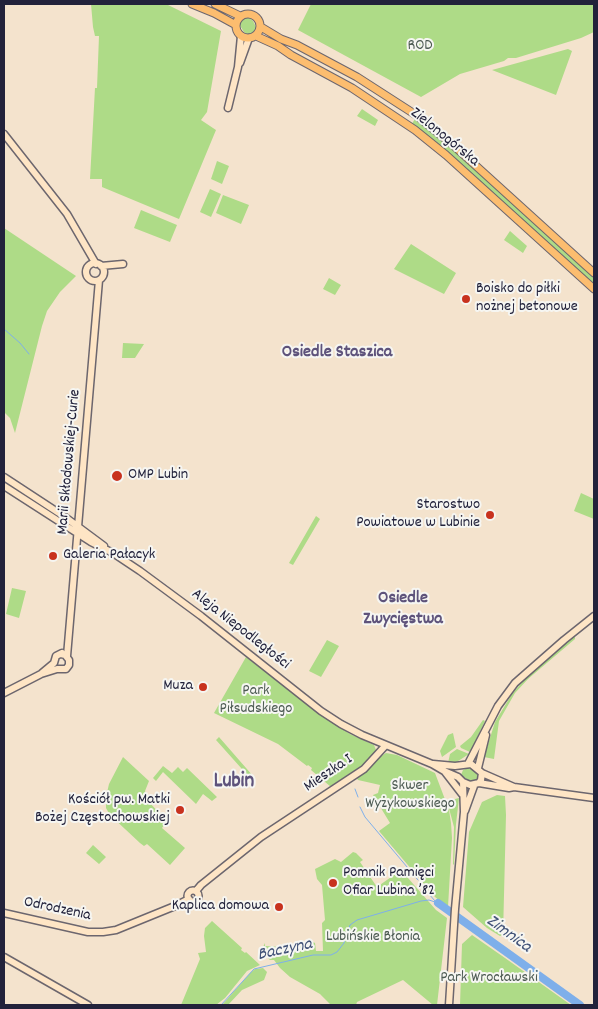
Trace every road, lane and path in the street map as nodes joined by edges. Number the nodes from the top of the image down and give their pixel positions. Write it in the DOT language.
graph roads {
  1 [pos="192,4"];
  2 [pos="215,4"];
  3 [pos="240,16"];
  4 [pos="236,25"];
  5 [pos="261,27"];
  6 [pos="241,36"];
  7 [pos="253,37"];
  8 [pos="238,67"];
  9 [pos="228,108"];
  10 [pos="4,134"];
  11 [pos="122,264"];
  12 [pos="98,266"];
  13 [pos="594,273"];
  14 [pos="96,280"];
  15 [pos="594,290"];
  16 [pos="4,477"];
  17 [pos="4,486"];
  18 [pos="79,531"];
  19 [pos="594,616"];
  20 [pos="64,655"];
  21 [pos="56,666"];
  22 [pos="4,693"];
  23 [pos="487,729"];
  24 [pos="386,746"];
  25 [pos="432,764"];
  26 [pos="465,765"];
  27 [pos="444,771"];
  28 [pos="480,771"];
  29 [pos="460,779"];
  30 [pos="476,784"];
  31 [pos="490,785"];
  32 [pos="514,787"];
  33 [pos="462,794"];
  34 [pos="472,795"];
  35 [pos="594,798"];
  36 [pos="464,812"];
  37 [pos="189,899"];
  38 [pos="4,913"];
  39 [pos="4,958"];
  40 [pos="449,995"];
  41 [pos="88,1005"];
  42 [pos="445,1005"];
  43 [pos="449,1005"];
  1 -- 4 [label="main road"];
  2 -- 3 [label="main road"];
  3 -- 4 [label="main road"];
  3 -- 5 [label="main road"];
  4 -- 6 [label="main road"];
  5 -- 7 [label="main road"];
  5 -- 13 [label="main road, Zielonogórska"];
  6 -- 7 [label="main road"];
  6 -- 8 [label="street"];
  7 -- 8 [label="street"];
  7 -- 15 [label="main road, Zielonogórska"];
  8 -- 9 [label="street"];
  10 -- 12 [label="street"];
  11 -- 12 [label="street"];
  12 -- 14 [label="street"];
  12 -- 14 [label="street"];
  14 -- 18 [label="street, Marii Skłodowskiej-Curie"];
  16 -- 18 [label="street"];
  17 -- 18 [label="street"];
  18 -- 20 [label="street, Marii Skłodowskiej-Curie"];
  18 -- 24 [label="street, Aleja Niepodległości"];
  19 -- 23 [label="street"];
  20 -- 21 [label="street"];
  20 -- 21 [label="street"];
  21 -- 22 [label="street"];
  23 -- 26 [label="street"];
  23 -- 28 [label="street"];
  24 -- 25 [label="street, Aleja Niepodległości"];
  24 -- 37 [label="street, Mieszka I"];
  25 -- 26 [label="street, Aleja Niepodległości"];
  25 -- 27 [label="street, Aleja Niepodległości"];
  26 -- 28 [label="street"];
  26 -- 29 [label="street"];
  27 -- 29 [label="street, Aleja Niepodległości"];
  27 -- 33 [label="street"];
  28 -- 30 [label="street"];
  28 -- 32 [label="street"];
  29 -- 30 [label="street"];
  29 -- 33 [label="street"];
  30 -- 31 [label="street"];
  30 -- 34 [label="street"];
  31 -- 32 [label="street"];
  31 -- 34 [label="street"];
  32 -- 35 [label="street"];
  33 -- 36 [label="street"];
  34 -- 36 [label="street"];
  36 -- 40 [label="street"];
  37 -- 38 [label="street, Odrodzenia"];
  39 -- 41 [label="street"];
  40 -- 42 [label="street"];
  40 -- 43 [label="street"];
}
